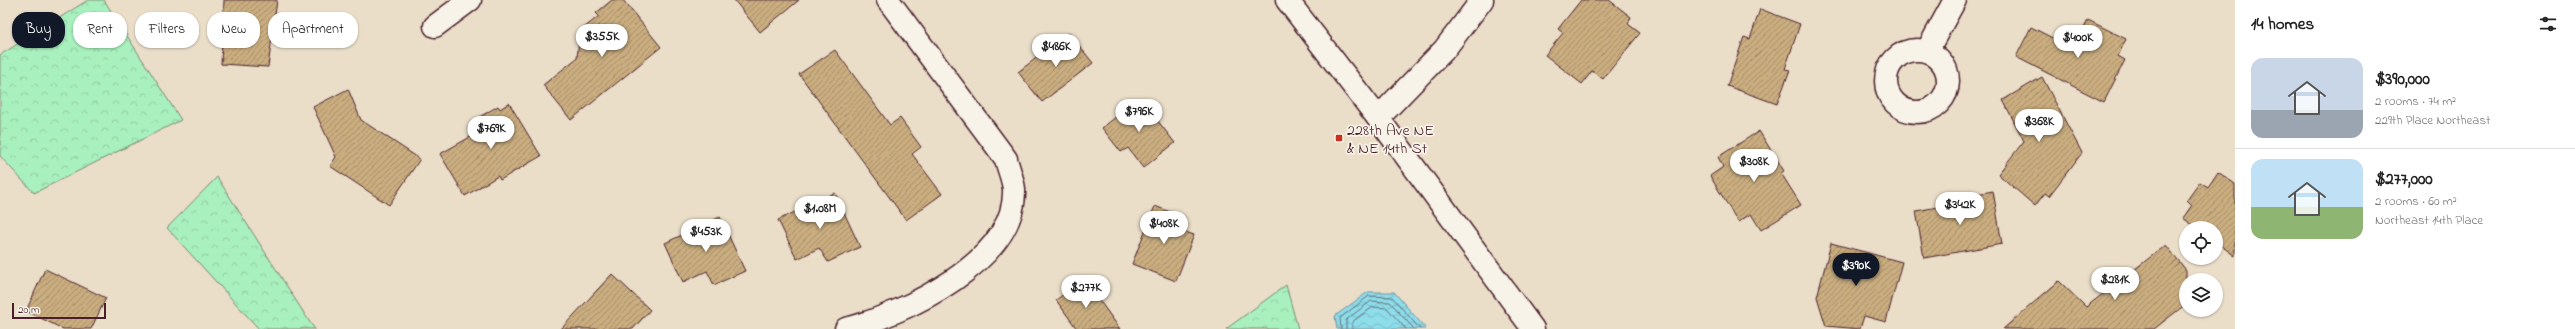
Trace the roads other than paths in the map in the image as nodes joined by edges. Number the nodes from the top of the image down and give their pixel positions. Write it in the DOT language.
graph roads {
  1 [pos="470,0"];
  2 [pos="888,0"];
  3 [pos="1287,0"];
  4 [pos="1482,0"];
  5 [pos="1955,0"];
  6 [pos="435,26"];
  7 [pos="1927,51"];
  8 [pos="1378,118"];
  9 [pos="846,329"];
  10 [pos="1533,329"];
  1 -- 6 [label="street"];
  2 -- 9 [label="street"];
  3 -- 8 [label="street"];
  4 -- 8 [label="street"];
  5 -- 7 [label="street"];
  8 -- 10 [label="street"];
}
